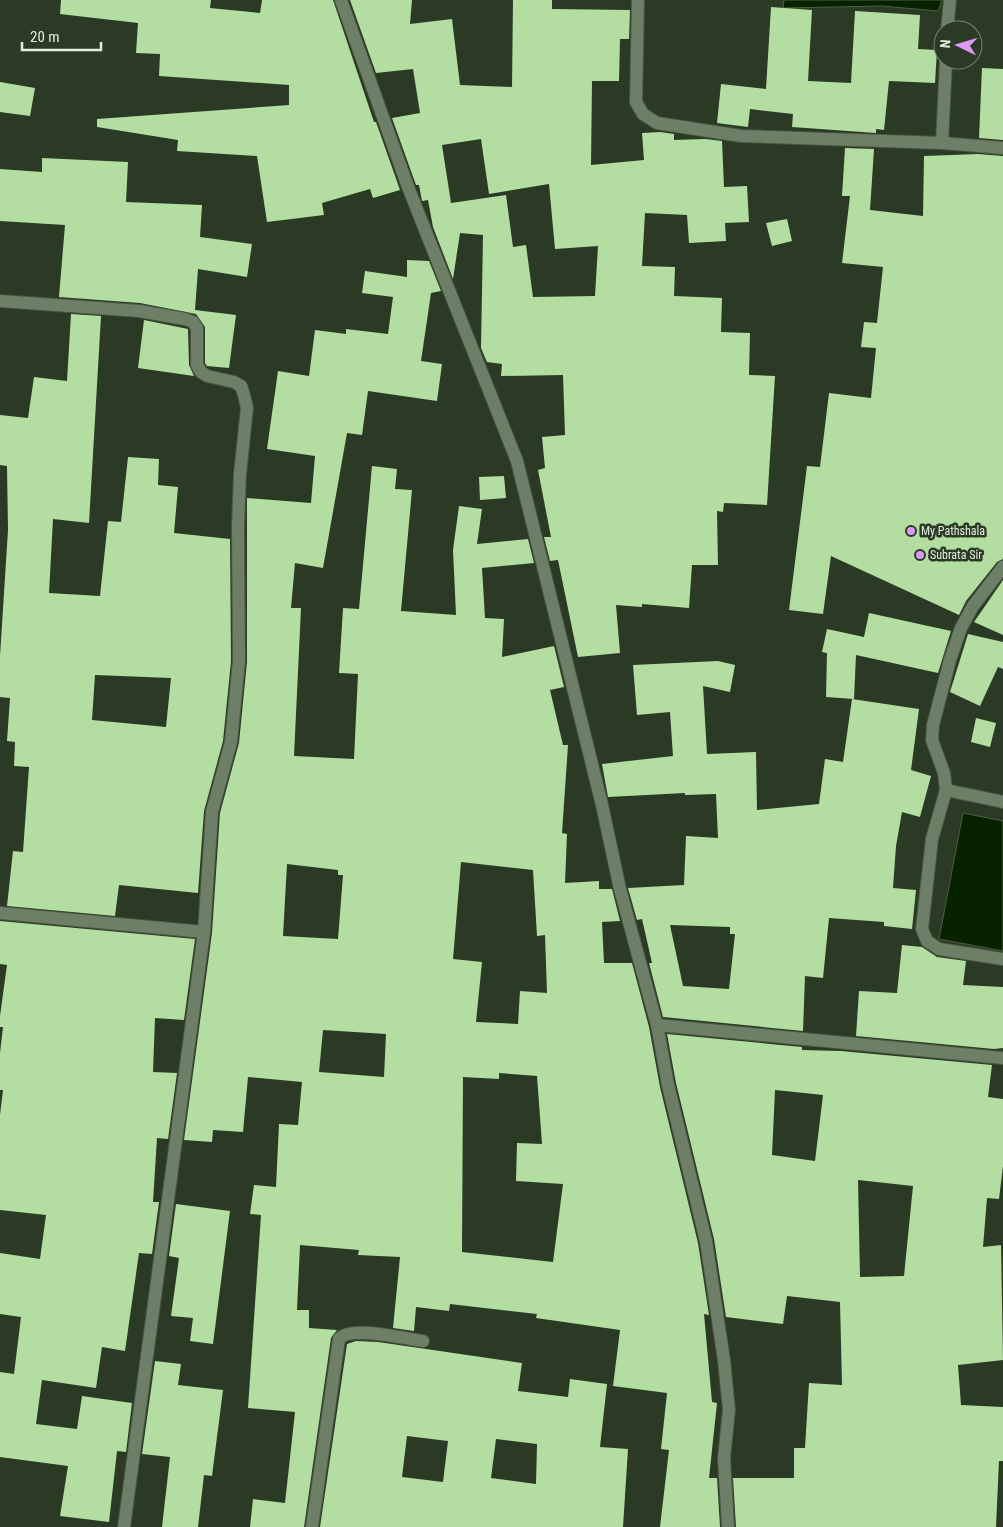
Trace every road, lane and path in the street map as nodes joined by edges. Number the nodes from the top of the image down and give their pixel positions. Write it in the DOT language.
graph roads {
  1 [pos="341,0"];
  2 [pos="638,0"];
  3 [pos="950,0"];
  4 [pos="948,20"];
  5 [pos="946,70"];
  6 [pos="942,143"];
  7 [pos="1003,148"];
  8 [pos="0,301"];
  9 [pos="1003,567"];
  10 [pos="946,790"];
  11 [pos="1003,802"];
  12 [pos="0,913"];
  13 [pos="204,932"];
  14 [pos="1003,959"];
  15 [pos="656,1025"];
  16 [pos="1003,1058"];
  17 [pos="423,1341"];
  18 [pos="124,1527"];
  19 [pos="312,1527"];
  20 [pos="728,1527"];
  1 -- 15 [label="street"];
  2 -- 6 [label="street"];
  3 -- 4 [label="street"];
  5 -- 6 [label="street"];
  6 -- 7 [label="street"];
  8 -- 13 [label="street"];
  9 -- 10 [label="street"];
  10 -- 11 [label="street"];
  10 -- 14 [label="street"];
  12 -- 13 [label="street"];
  13 -- 18 [label="street"];
  15 -- 16 [label="street"];
  15 -- 20 [label="street"];
  17 -- 19 [label="street"];
}
